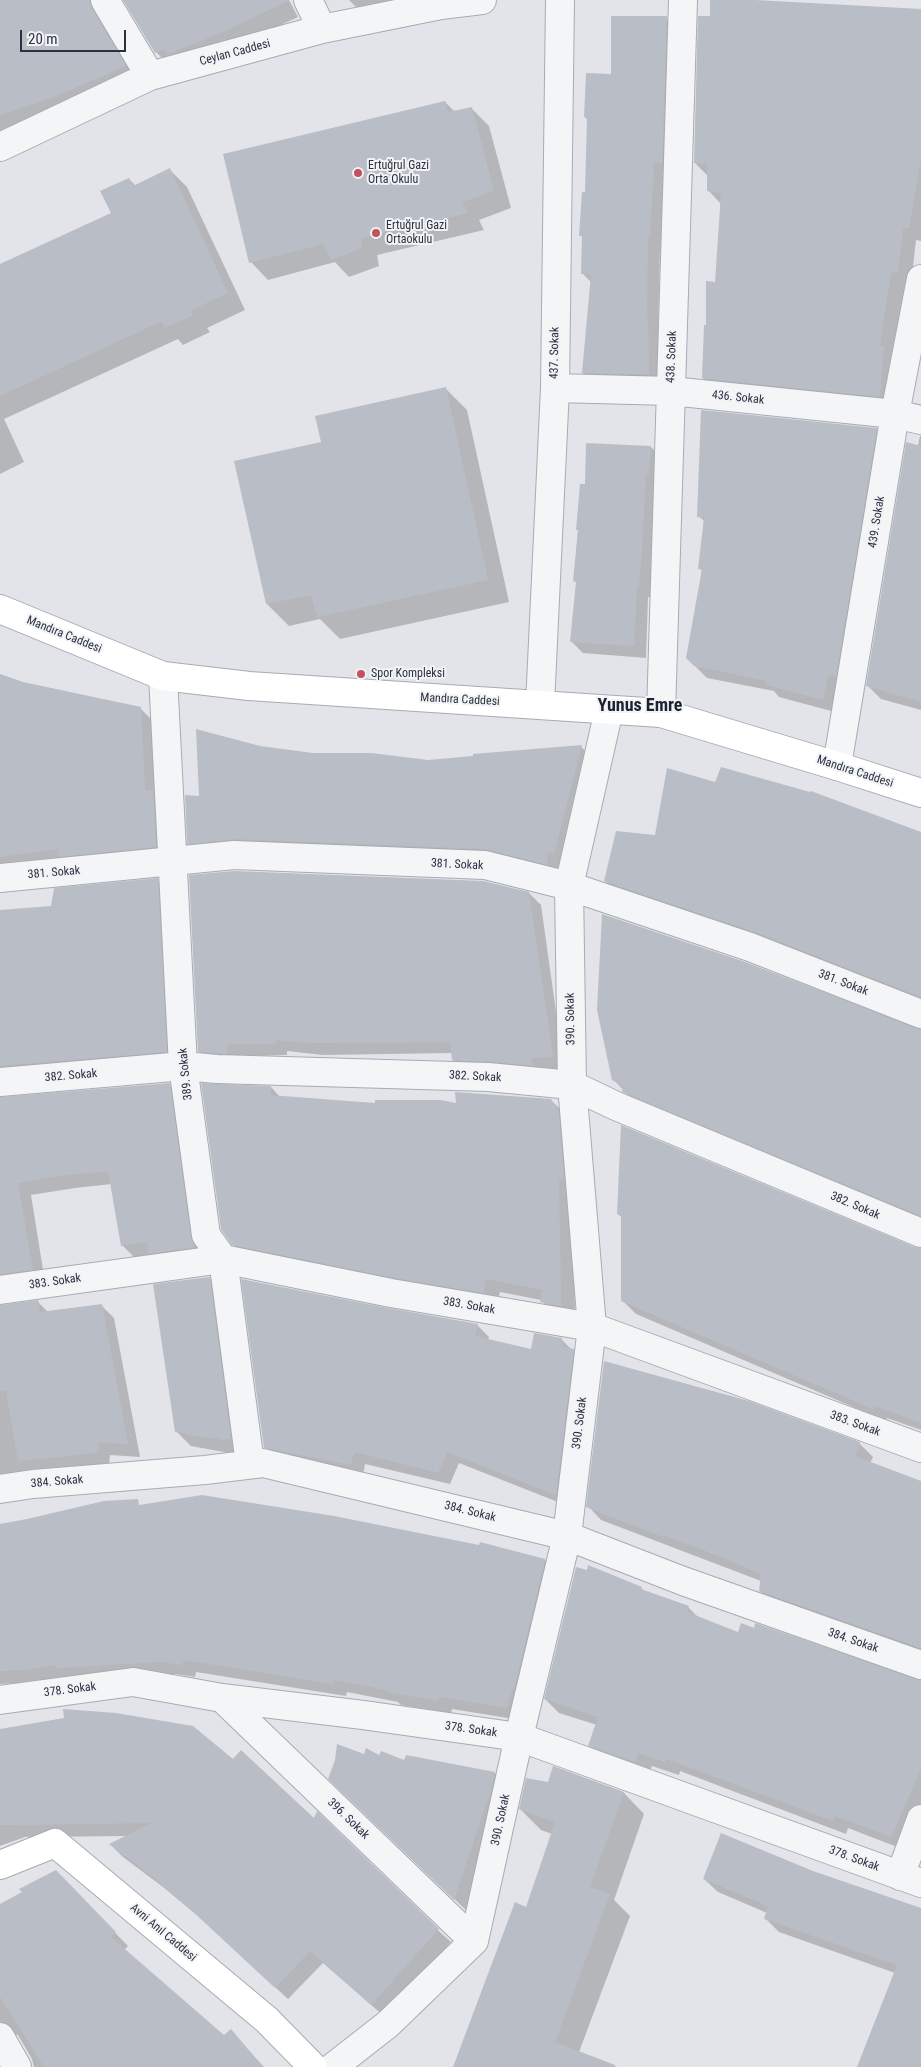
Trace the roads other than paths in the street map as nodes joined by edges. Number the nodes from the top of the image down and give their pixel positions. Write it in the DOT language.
graph roads {
  1 [pos="105,0"];
  2 [pos="308,0"];
  3 [pos="482,0"];
  4 [pos="560,0"];
  5 [pos="683,0"];
  6 [pos="440,2"];
  7 [pos="322,29"];
  8 [pos="150,76"];
  9 [pos="0,147"];
  10 [pos="921,279"];
  11 [pos="555,388"];
  12 [pos="671,391"];
  13 [pos="895,414"];
  14 [pos="921,420"];
  15 [pos="0,609"];
  16 [pos="163,676"];
  17 [pos="540,705"];
  18 [pos="609,710"];
  19 [pos="660,713"];
  20 [pos="837,766"];
  21 [pos="921,793"];
  22 [pos="174,862"];
  23 [pos="0,878"];
  24 [pos="569,886"];
  25 [pos="921,1014"];
  26 [pos="184,1066"];
  27 [pos="0,1082"];
  28 [pos="572,1085"];
  29 [pos="921,1233"];
  30 [pos="223,1259"];
  31 [pos="0,1290"];
  32 [pos="592,1327"];
  33 [pos="921,1448"];
  34 [pos="250,1464"];
  35 [pos="0,1489"];
  36 [pos="567,1536"];
  37 [pos="921,1665"];
  38 [pos="222,1698"];
  39 [pos="0,1700"];
  40 [pos="519,1737"];
  41 [pos="921,1819"];
  42 [pos="0,1865"];
  43 [pos="911,1880"];
  44 [pos="474,1941"];
  45 [pos="0,2037"];
  46 [pos="17,2067"];
  47 [pos="313,2067"];
  48 [pos="333,2067"];
  1 -- 8 [label="street"];
  2 -- 7 [label="street"];
  3 -- 6 [label="street, Ceylan Caddesi"];
  4 -- 11 [label="street, 437. Sokak"];
  5 -- 12 [label="street, 438. Sokak"];
  6 -- 7 [label="street, Ceylan Caddesi"];
  7 -- 8 [label="street, Ceylan Caddesi"];
  8 -- 9 [label="street, Ceylan Caddesi"];
  10 -- 13 [label="street, 439. Sokak"];
  11 -- 12 [label="street, 436. Sokak"];
  11 -- 17 [label="street, 437. Sokak"];
  12 -- 13 [label="street, 436. Sokak"];
  12 -- 19 [label="street, 438. Sokak"];
  13 -- 14 [label="street, 436. Sokak"];
  13 -- 20 [label="street, 439. Sokak"];
  15 -- 16 [label="street, Mandıra Caddesi"];
  16 -- 17 [label="street, Mandıra Caddesi"];
  16 -- 22 [label="street, 389. Sokak"];
  17 -- 18 [label="street, Mandıra Caddesi"];
  18 -- 19 [label="street, Mandıra Caddesi"];
  18 -- 24 [label="street, 390. Sokak"];
  19 -- 20 [label="street, Mandıra Caddesi"];
  20 -- 21 [label="street, Mandıra Caddesi"];
  22 -- 23 [label="street, 381. Sokak"];
  22 -- 24 [label="street, 381. Sokak"];
  22 -- 26 [label="street, 389. Sokak"];
  24 -- 25 [label="street, 381. Sokak"];
  24 -- 28 [label="street, 390. Sokak"];
  26 -- 27 [label="street, 382. Sokak"];
  26 -- 28 [label="street, 382. Sokak"];
  26 -- 30 [label="street, 389. Sokak"];
  28 -- 29 [label="street, 382. Sokak"];
  28 -- 32 [label="street, 390. Sokak"];
  30 -- 31 [label="street, 383. Sokak"];
  30 -- 32 [label="street, 383. Sokak"];
  30 -- 34 [label="street, 389. Sokak"];
  32 -- 33 [label="street, 383. Sokak"];
  32 -- 36 [label="street, 390. Sokak"];
  34 -- 35 [label="street, 384. Sokak"];
  34 -- 36 [label="street, 384. Sokak"];
  36 -- 37 [label="street, 384. Sokak"];
  36 -- 40 [label="street, 390. Sokak"];
  38 -- 39 [label="street, 378. Sokak"];
  38 -- 40 [label="street, 378. Sokak"];
  38 -- 44 [label="street, 396. Sokak"];
  40 -- 43 [label="street, 378. Sokak"];
  40 -- 44 [label="street, 390. Sokak"];
  41 -- 43 [label="street"];
  42 -- 47 [label="street, Avni Anıl Caddesi"];
  44 -- 48 [label="street"];
  45 -- 46 [label="street"];
}
